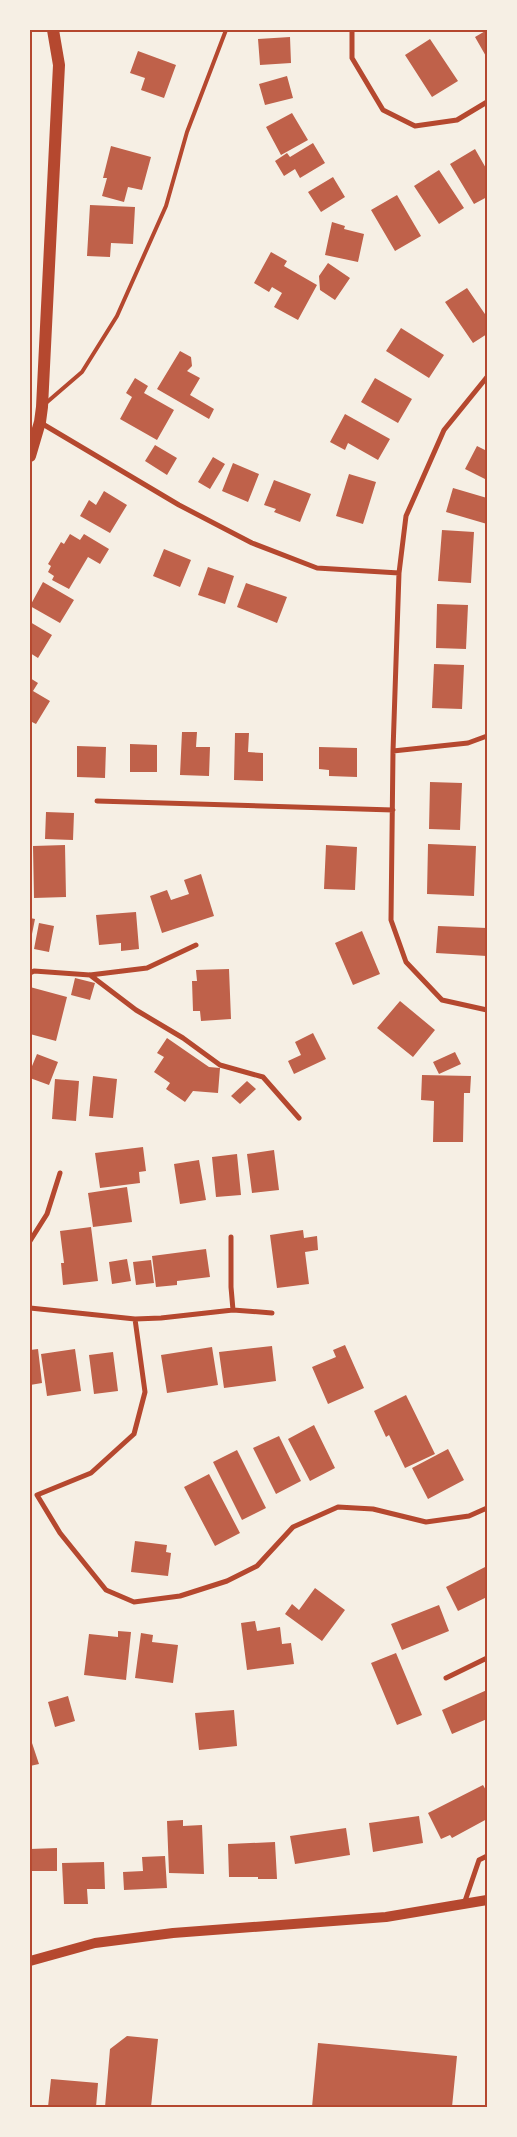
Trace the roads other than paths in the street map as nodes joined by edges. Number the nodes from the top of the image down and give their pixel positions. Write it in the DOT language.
graph roads {
  1 [pos="53,30"];
  2 [pos="226,30"];
  3 [pos="352,30"];
  4 [pos="487,102"];
  5 [pos="487,377"];
  6 [pos="42,406"];
  7 [pos="40,422"];
  8 [pos="30,456"];
  9 [pos="399,573"];
  10 [pos="487,736"];
  11 [pos="393,751"];
  12 [pos="97,801"];
  13 [pos="393,810"];
  14 [pos="196,945"];
  15 [pos="30,973"];
  16 [pos="90,975"];
  17 [pos="487,1010"];
  18 [pos="300,1118"];
  19 [pos="60,1173"];
  20 [pos="231,1237"];
  21 [pos="30,1241"];
  22 [pos="30,1308"];
  23 [pos="233,1310"];
  24 [pos="272,1313"];
  25 [pos="135,1319"];
  26 [pos="37,1494"];
  27 [pos="30,1495"];
  28 [pos="487,1508"];
  29 [pos="487,1658"];
  30 [pos="446,1678"];
  31 [pos="487,1856"];
  32 [pos="487,1900"];
  33 [pos="463,1905"];
  34 [pos="30,1961"];
  1 -- 6 [label="main road"];
  2 -- 6 [label="lane"];
  3 -- 4 [label="street"];
  5 -- 9 [label="street"];
  6 -- 7 [label="main road"];
  7 -- 8 [label="main road"];
  7 -- 9 [label="street"];
  9 -- 11 [label="street"];
  10 -- 11 [label="street"];
  11 -- 13 [label="street"];
  12 -- 13 [label="street"];
  13 -- 17 [label="street"];
  14 -- 16 [label="street"];
  15 -- 16 [label="street"];
  16 -- 18 [label="street"];
  19 -- 21 [label="street"];
  20 -- 23 [label="street"];
  22 -- 25 [label="street"];
  23 -- 24 [label="street"];
  23 -- 25 [label="street"];
  25 -- 26 [label="street"];
  26 -- 27 [label="street"];
  26 -- 28 [label="street"];
  29 -- 30 [label="street"];
  31 -- 33 [label="street"];
  32 -- 33 [label="main road"];
  33 -- 34 [label="main road"];
}
